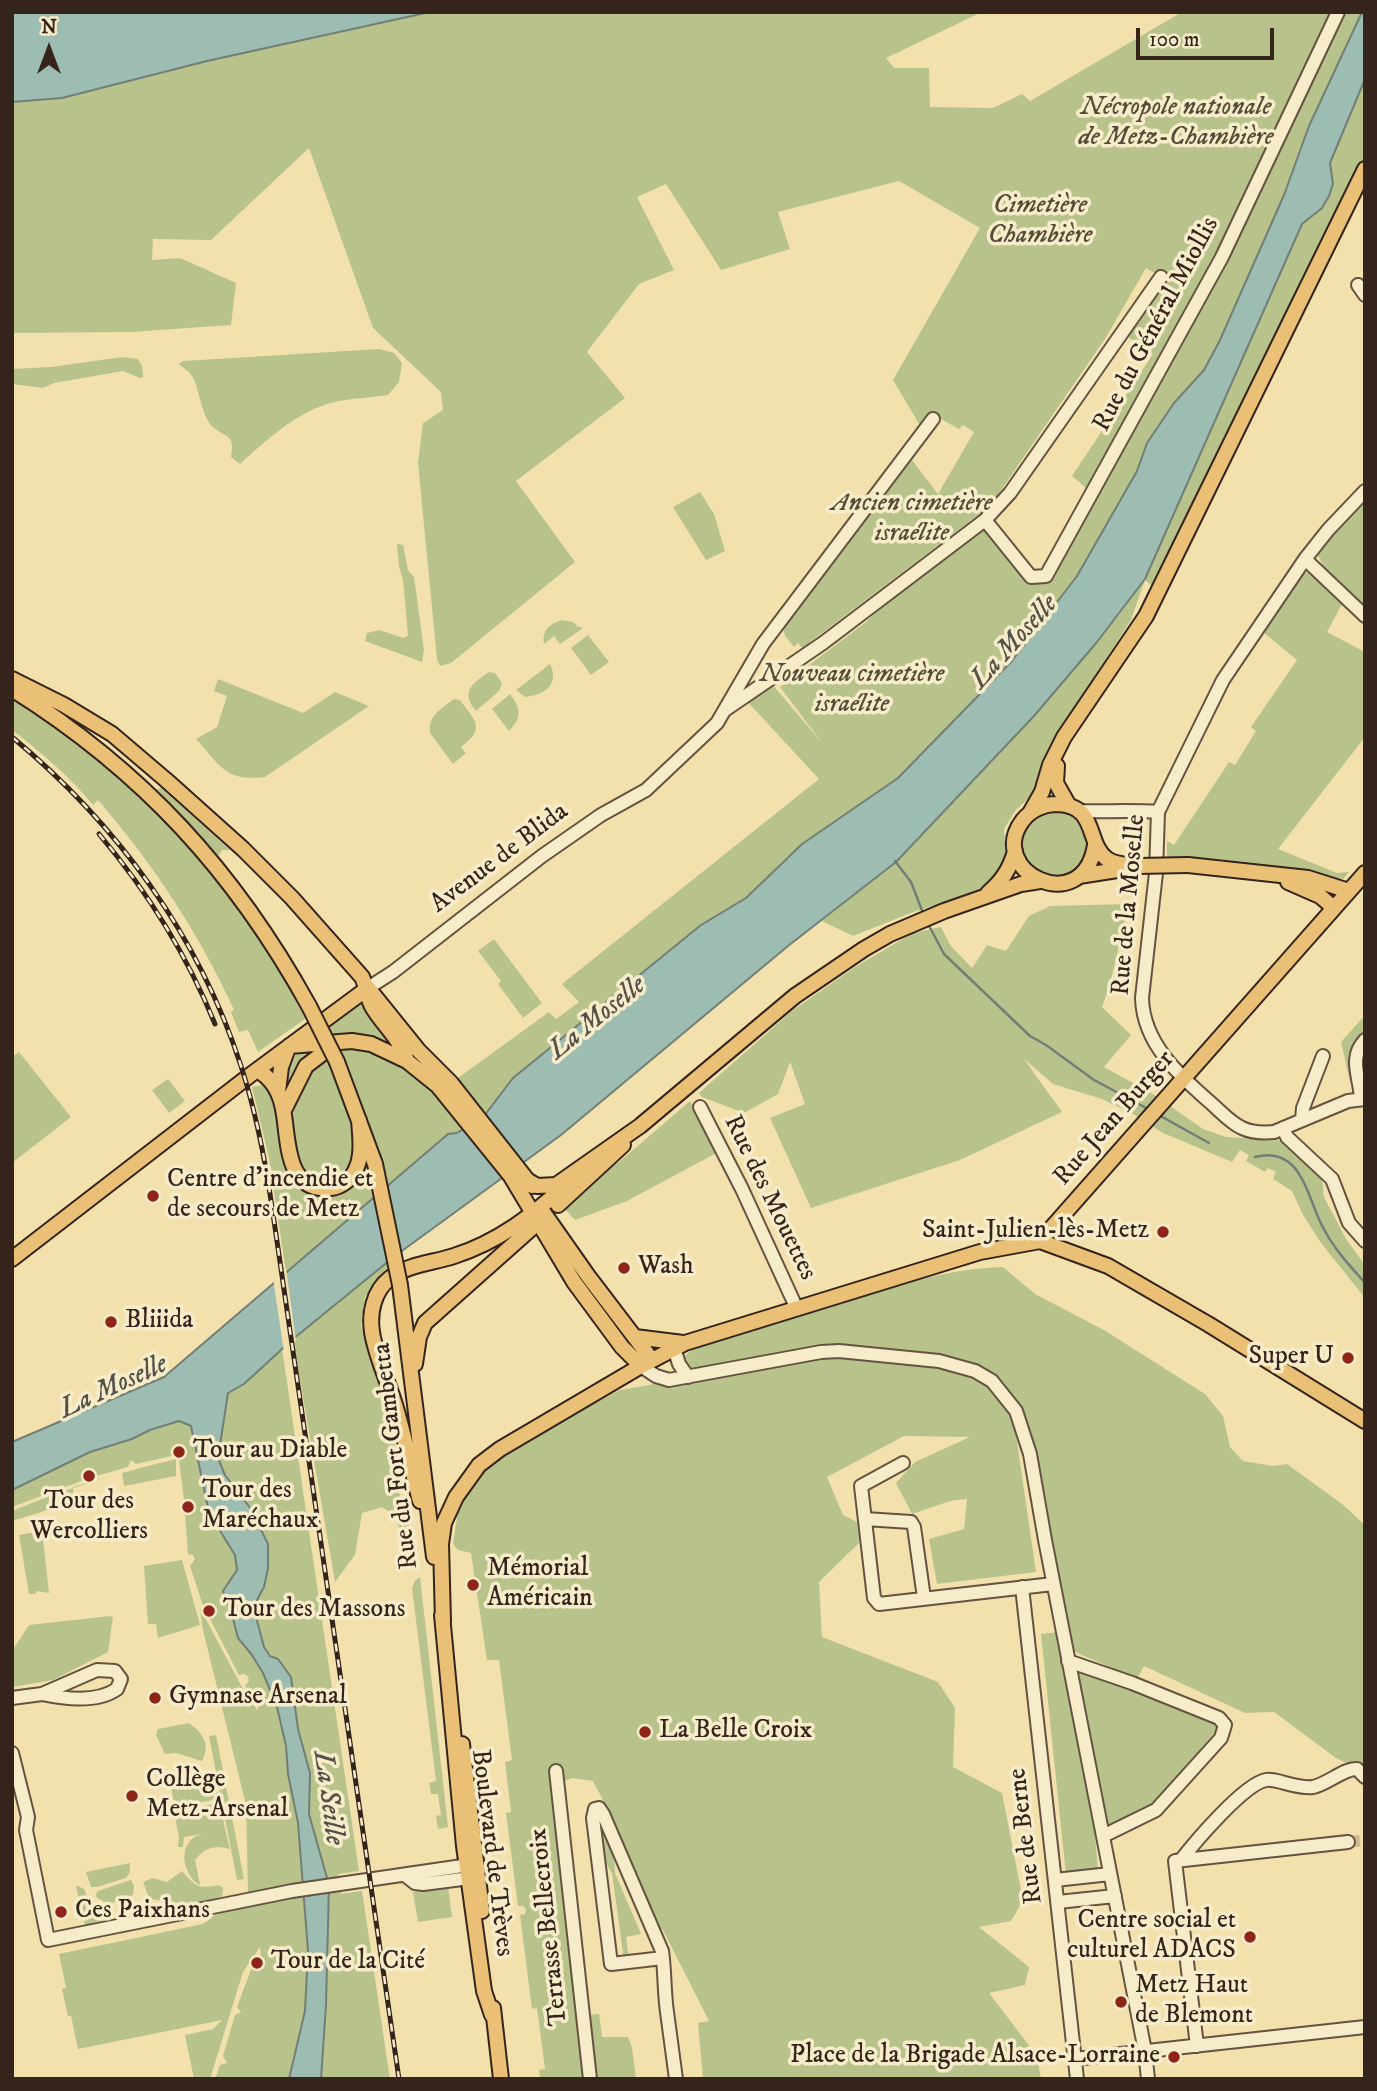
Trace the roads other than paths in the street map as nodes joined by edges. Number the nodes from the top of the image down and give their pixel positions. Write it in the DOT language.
graph roads {
  1 [pos="1338,12"];
  2 [pos="1365,169"];
  3 [pos="1161,277"];
  4 [pos="933,418"];
  5 [pos="1365,491"];
  6 [pos="985,520"];
  7 [pos="1305,559"];
  8 [pos="1365,616"];
  9 [pos="12,679"];
  10 [pos="12,689"];
  11 [pos="725,710"];
  12 [pos="1060,745"];
  13 [pos="1073,809"];
  14 [pos="1158,812"];
  15 [pos="1030,813"];
  16 [pos="1095,845"];
  17 [pos="1015,851"];
  18 [pos="1138,866"];
  19 [pos="1264,873"];
  20 [pos="1365,873"];
  21 [pos="1079,876"];
  22 [pos="1040,881"];
  23 [pos="1349,891"];
  24 [pos="981,898"];
  25 [pos="1334,908"];
  26 [pos="368,988"];
  27 [pos="1365,1040"];
  28 [pos="338,1041"];
  29 [pos="289,1046"];
  30 [pos="1323,1056"];
  31 [pos="407,1061"];
  32 [pos="257,1070"];
  33 [pos="1183,1078"];
  34 [pos="278,1094"];
  35 [pos="1363,1099"];
  36 [pos="461,1105"];
  37 [pos="700,1107"];
  38 [pos="284,1110"];
  39 [pos="359,1120"];
  40 [pos="1302,1120"];
  41 [pos="640,1126"];
  42 [pos="1283,1128"];
  43 [pos="600,1153"];
  44 [pos="518,1177"];
  45 [pos="540,1213"];
  46 [pos="497,1236"];
  47 [pos="1040,1241"];
  48 [pos="1365,1241"];
  49 [pos="12,1259"];
  50 [pos="797,1309"];
  51 [pos="635,1337"];
  52 [pos="680,1346"];
  53 [pos="647,1363"];
  54 [pos="688,1377"];
  55 [pos="413,1381"];
  56 [pos="1365,1422"];
  57 [pos="903,1463"];
  58 [pos="865,1519"];
  59 [pos="434,1561"];
  60 [pos="1053,1584"];
  61 [pos="1022,1587"];
  62 [pos="924,1598"];
  63 [pos="443,1622"];
  64 [pos="1068,1661"];
  65 [pos="42,1694"];
  66 [pos="12,1698"];
  67 [pos="12,1753"];
  68 [pos="556,1771"];
  69 [pos="1365,1777"];
  70 [pos="1103,1836"];
  71 [pos="1348,1842"];
  72 [pos="1178,1861"];
  73 [pos="472,1871"];
  74 [pos="1110,1874"];
  75 [pos="1055,1880"];
  76 [pos="1115,1896"];
  77 [pos="1058,1902"];
  78 [pos="663,1958"];
  79 [pos="1365,2027"];
  80 [pos="1197,2046"];
  81 [pos="1145,2052"];
  82 [pos="1075,2059"];
  83 [pos="501,2079"];
  84 [pos="590,2079"];
  85 [pos="676,2079"];
  86 [pos="1077,2079"];
  87 [pos="1148,2079"];
  1 -- 6 [label="street, Rue du Général Miollis"];
  2 -- 12 [label="main road"];
  3 -- 6 [label="street"];
  4 -- 11 [label="street, Avenue de Blida"];
  5 -- 7 [label="street, Rue de la Moselle"];
  6 -- 11 [label="street"];
  7 -- 8 [label="street"];
  7 -- 14 [label="street, Rue de la Moselle"];
  9 -- 26 [label="main road"];
  10 -- 39 [label="main road, Rue du Fort Gambetta, bridge"];
  11 -- 26 [label="street, Avenue de Blida"];
  12 -- 13 [label="main road"];
  12 -- 15 [label="main road"];
  13 -- 14 [label="street"];
  13 -- 15 [label="main road"];
  13 -- 16 [label="main road"];
  14 -- 33 [label="street, Rue de la Moselle"];
  15 -- 17 [label="main road"];
  16 -- 18 [label="main road"];
  16 -- 21 [label="main road"];
  17 -- 22 [label="main road"];
  17 -- 24 [label="main road"];
  18 -- 19 [label="main road, bridge"];
  18 -- 21 [label="main road"];
  19 -- 23 [label="main road"];
  19 -- 25 [label="main road"];
  20 -- 23 [label="main road, Rue Jean Burger"];
  21 -- 22 [label="main road"];
  22 -- 24 [label="main road"];
  23 -- 25 [label="main road, Rue Jean Burger"];
  24 -- 41 [label="main road"];
  25 -- 33 [label="main road, Rue Jean Burger"];
  26 -- 29 [label="main road, Avenue de Blida"];
  26 -- 31 [label="main road"];
  26 -- 36 [label="main road"];
  27 -- 35 [label="street"];
  28 -- 29 [label="main road"];
  28 -- 31 [label="main road"];
  28 -- 38 [label="main road"];
  29 -- 32 [label="main road, Avenue de Blida"];
  29 -- 34 [label="main road"];
  30 -- 40 [label="street"];
  31 -- 36 [label="main road"];
  32 -- 34 [label="main road"];
  32 -- 49 [label="main road, Avenue de Blida"];
  33 -- 42 [label="street, Rue de la Moselle"];
  33 -- 47 [label="main road, Rue Jean Burger"];
  34 -- 38 [label="main road"];
  35 -- 40 [label="street"];
  36 -- 44 [label="main road"];
  37 -- 50 [label="street, Rue des Mouettes"];
  38 -- 39 [label="main road"];
  39 -- 55 [label="main road, Rue du Fort Gambetta, bridge"];
  40 -- 42 [label="street"];
  41 -- 43 [label="main road"];
  41 -- 45 [label="main road"];
  42 -- 48 [label="street"];
  43 -- 44 [label="main road"];
  43 -- 45 [label="main road"];
  44 -- 45 [label="main road"];
  44 -- 46 [label="main road"];
  45 -- 46 [label="main road"];
  45 -- 51 [label="main road"];
  45 -- 53 [label="main road"];
  45 -- 55 [label="main road"];
  46 -- 59 [label="main road"];
  47 -- 50 [label="main road"];
  47 -- 56 [label="main road"];
  50 -- 52 [label="main road"];
  51 -- 52 [label="main road"];
  51 -- 53 [label="main road"];
  52 -- 53 [label="main road"];
  52 -- 54 [label="street"];
  53 -- 54 [label="street"];
  53 -- 63 [label="main road"];
  54 -- 60 [label="street"];
  55 -- 59 [label="main road, Rue du Fort Gambetta"];
  57 -- 58 [label="street"];
  58 -- 62 [label="street"];
  58 -- 62 [label="street"];
  59 -- 63 [label="main road, Rue du Fort Gambetta"];
  60 -- 61 [label="street"];
  60 -- 64 [label="street"];
  61 -- 62 [label="street"];
  61 -- 75 [label="street, Rue de Berne"];
  63 -- 73 [label="main road, Boulevard de Trèves"];
  64 -- 70 [label="street"];
  64 -- 70 [label="street"];
  65 -- 65 [label="street"];
  65 -- 66 [label="street"];
  67 -- 73 [label="street"];
  68 -- 84 [label="street, Terrasse Bellecroix"];
  69 -- 72 [label="street"];
  70 -- 74 [label="street"];
  71 -- 72 [label="street"];
  72 -- 80 [label="street"];
  73 -- 83 [label="main road, Boulevard de Trèves"];
  74 -- 75 [label="street"];
  74 -- 76 [label="street"];
  75 -- 77 [label="street, Rue de Berne"];
  76 -- 77 [label="street"];
  76 -- 81 [label="street"];
  77 -- 82 [label="street, Rue de Berne"];
  78 -- 78 [label="street"];
  78 -- 85 [label="street"];
  79 -- 80 [label="street"];
  80 -- 81 [label="street"];
  81 -- 82 [label="street"];
  81 -- 87 [label="street"];
  82 -- 86 [label="street, Rue de Berne"];
}
